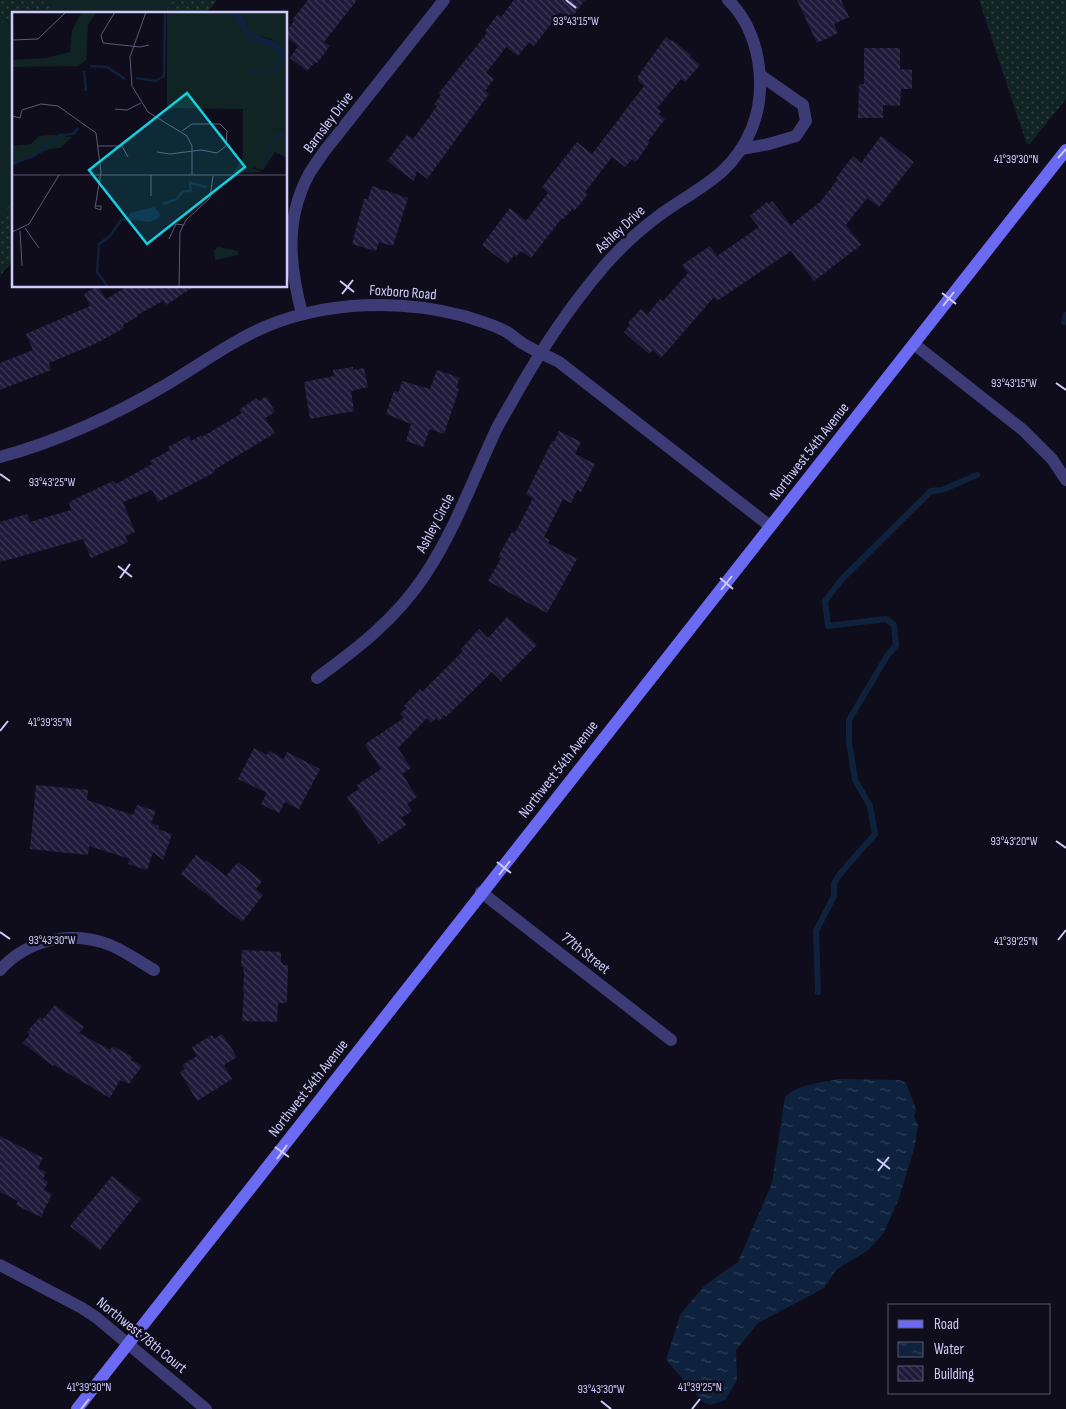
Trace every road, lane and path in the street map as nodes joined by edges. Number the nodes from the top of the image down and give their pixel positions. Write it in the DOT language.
graph roads {
  1 [pos="444,0"];
  2 [pos="728,0"];
  3 [pos="760,75"];
  4 [pos="741,149"];
  5 [pos="1066,150"];
  6 [pos="302,314"];
  7 [pos="914,344"];
  8 [pos="541,353"];
  9 [pos="0,457"];
  10 [pos="1066,480"];
  11 [pos="770,526"];
  12 [pos="317,678"];
  13 [pos="482,892"];
  14 [pos="0,970"];
  15 [pos="154,970"];
  16 [pos="671,1040"];
  17 [pos="0,1265"];
  18 [pos="128,1343"];
  19 [pos="77,1409"];
  20 [pos="206,1409"];
  1 -- 6 [label="street, Barnsley Drive"];
  2 -- 3 [label="street"];
  3 -- 4 [label="street, Ashley Drive"];
  3 -- 4 [label="street"];
  4 -- 8 [label="street, Ashley Drive"];
  5 -- 7 [label="street, Northwest 54th Avenue"];
  6 -- 8 [label="street, Foxboro Road"];
  6 -- 9 [label="street, Foxboro Road"];
  7 -- 10 [label="street"];
  7 -- 11 [label="street, Northwest 54th Avenue"];
  8 -- 11 [label="street, Foxboro Road"];
  8 -- 12 [label="street, Ashley Circle"];
  11 -- 13 [label="street, Northwest 54th Avenue"];
  13 -- 16 [label="street, 77th Street"];
  13 -- 18 [label="street, Northwest 54th Avenue"];
  14 -- 15 [label="street"];
  17 -- 18 [label="street, Northwest 78th Court"];
  18 -- 19 [label="street, Northwest 54th Avenue"];
  18 -- 20 [label="street, Northwest 78th Court"];
}
